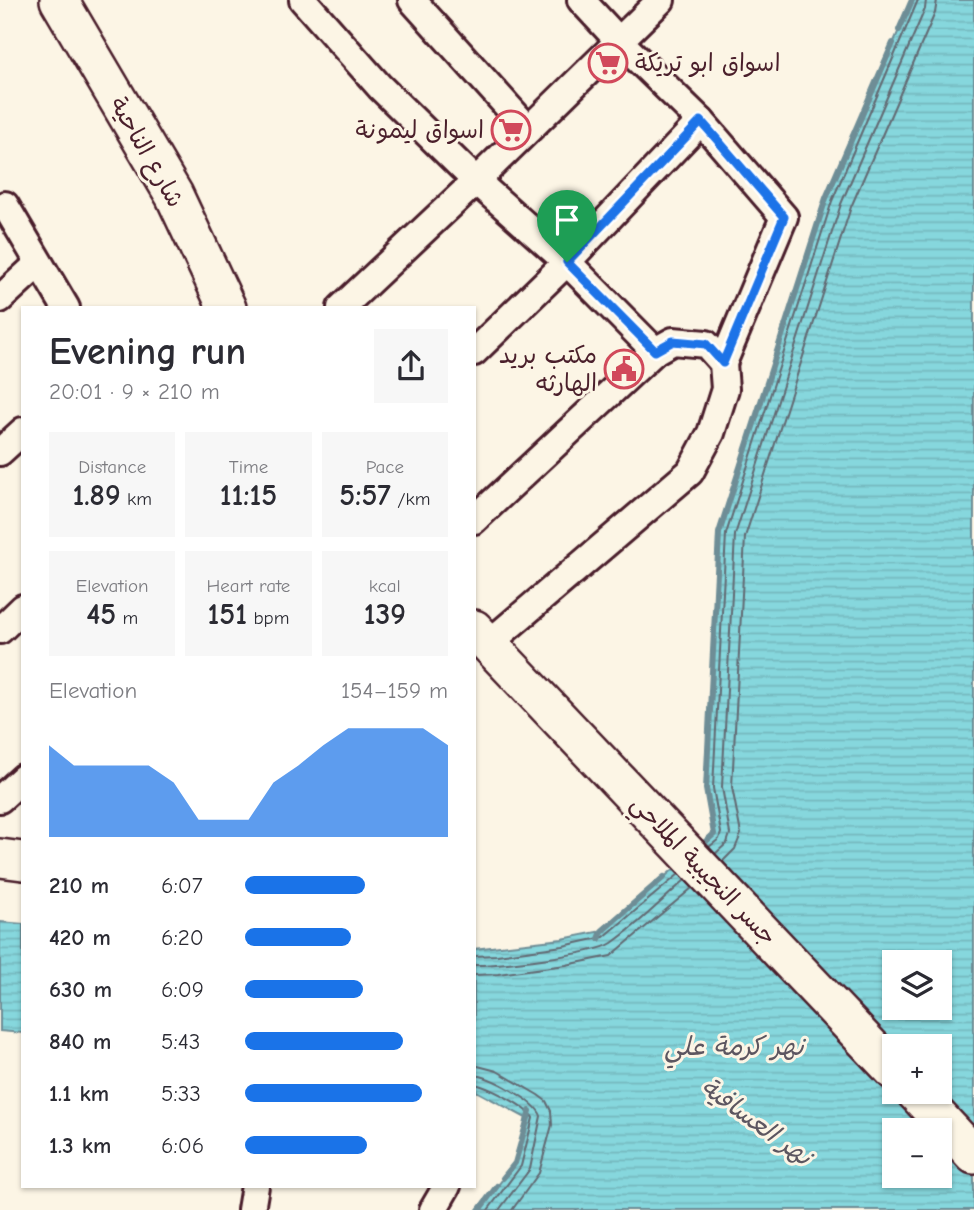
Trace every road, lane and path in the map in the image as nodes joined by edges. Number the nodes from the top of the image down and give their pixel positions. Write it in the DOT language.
graph roads {
  1 [pos="59,0"];
  2 [pos="303,0"];
  3 [pos="412,0"];
  4 [pos="581,0"];
  5 [pos="661,0"];
  6 [pos="619,41"];
  7 [pos="701,121"];
  8 [pos="528,129"];
  9 [pos="476,181"];
  10 [pos="5,205"];
  11 [pos="567,262"];
  12 [pos="38,264"];
  13 [pos="0,299"];
  14 [pos="65,306"];
  15 [pos="226,306"];
  16 [pos="343,306"];
  17 [pos="476,350"];
  18 [pos="655,351"];
  19 [pos="723,363"];
  20 [pos="21,433"];
  21 [pos="0,452"];
  22 [pos="476,518"];
  23 [pos="21,610"];
  24 [pos="0,630"];
  25 [pos="487,650"];
  26 [pos="21,780"];
  27 [pos="0,799"];
  28 [pos="0,858"];
  29 [pos="21,861"];
  30 [pos="882,1059"];
  31 [pos="926,1104"];
  32 [pos="974,1155"];
  33 [pos="255,1188"];
  34 [pos="446,1188"];
  35 [pos="251,1210"];
  36 [pos="433,1210"];
  1 -- 15 [label="main road, شارع الناحية"];
  2 -- 9 [label="street"];
  3 -- 8 [label="street"];
  4 -- 6 [label="street"];
  5 -- 6 [label="street"];
  6 -- 7 [label="street"];
  6 -- 8 [label="street"];
  7 -- 11 [label="street"];
  7 -- 19 [label="street"];
  8 -- 9 [label="street"];
  9 -- 11 [label="street"];
  9 -- 16 [label="street"];
  10 -- 12 [label="street"];
  11 -- 17 [label="street"];
  11 -- 18 [label="street"];
  12 -- 13 [label="street"];
  12 -- 14 [label="street"];
  18 -- 19 [label="street"];
  18 -- 22 [label="street"];
  19 -- 25 [label="street"];
  20 -- 21 [label="street"];
  23 -- 24 [label="street"];
  25 -- 30 [label="main road, جسر النجيبية الملاحي"];
  26 -- 27 [label="street"];
  28 -- 29 [label="main road"];
  31 -- 32 [label="main road"];
  33 -- 35 [label="street"];
  34 -- 36 [label="street"];
}
